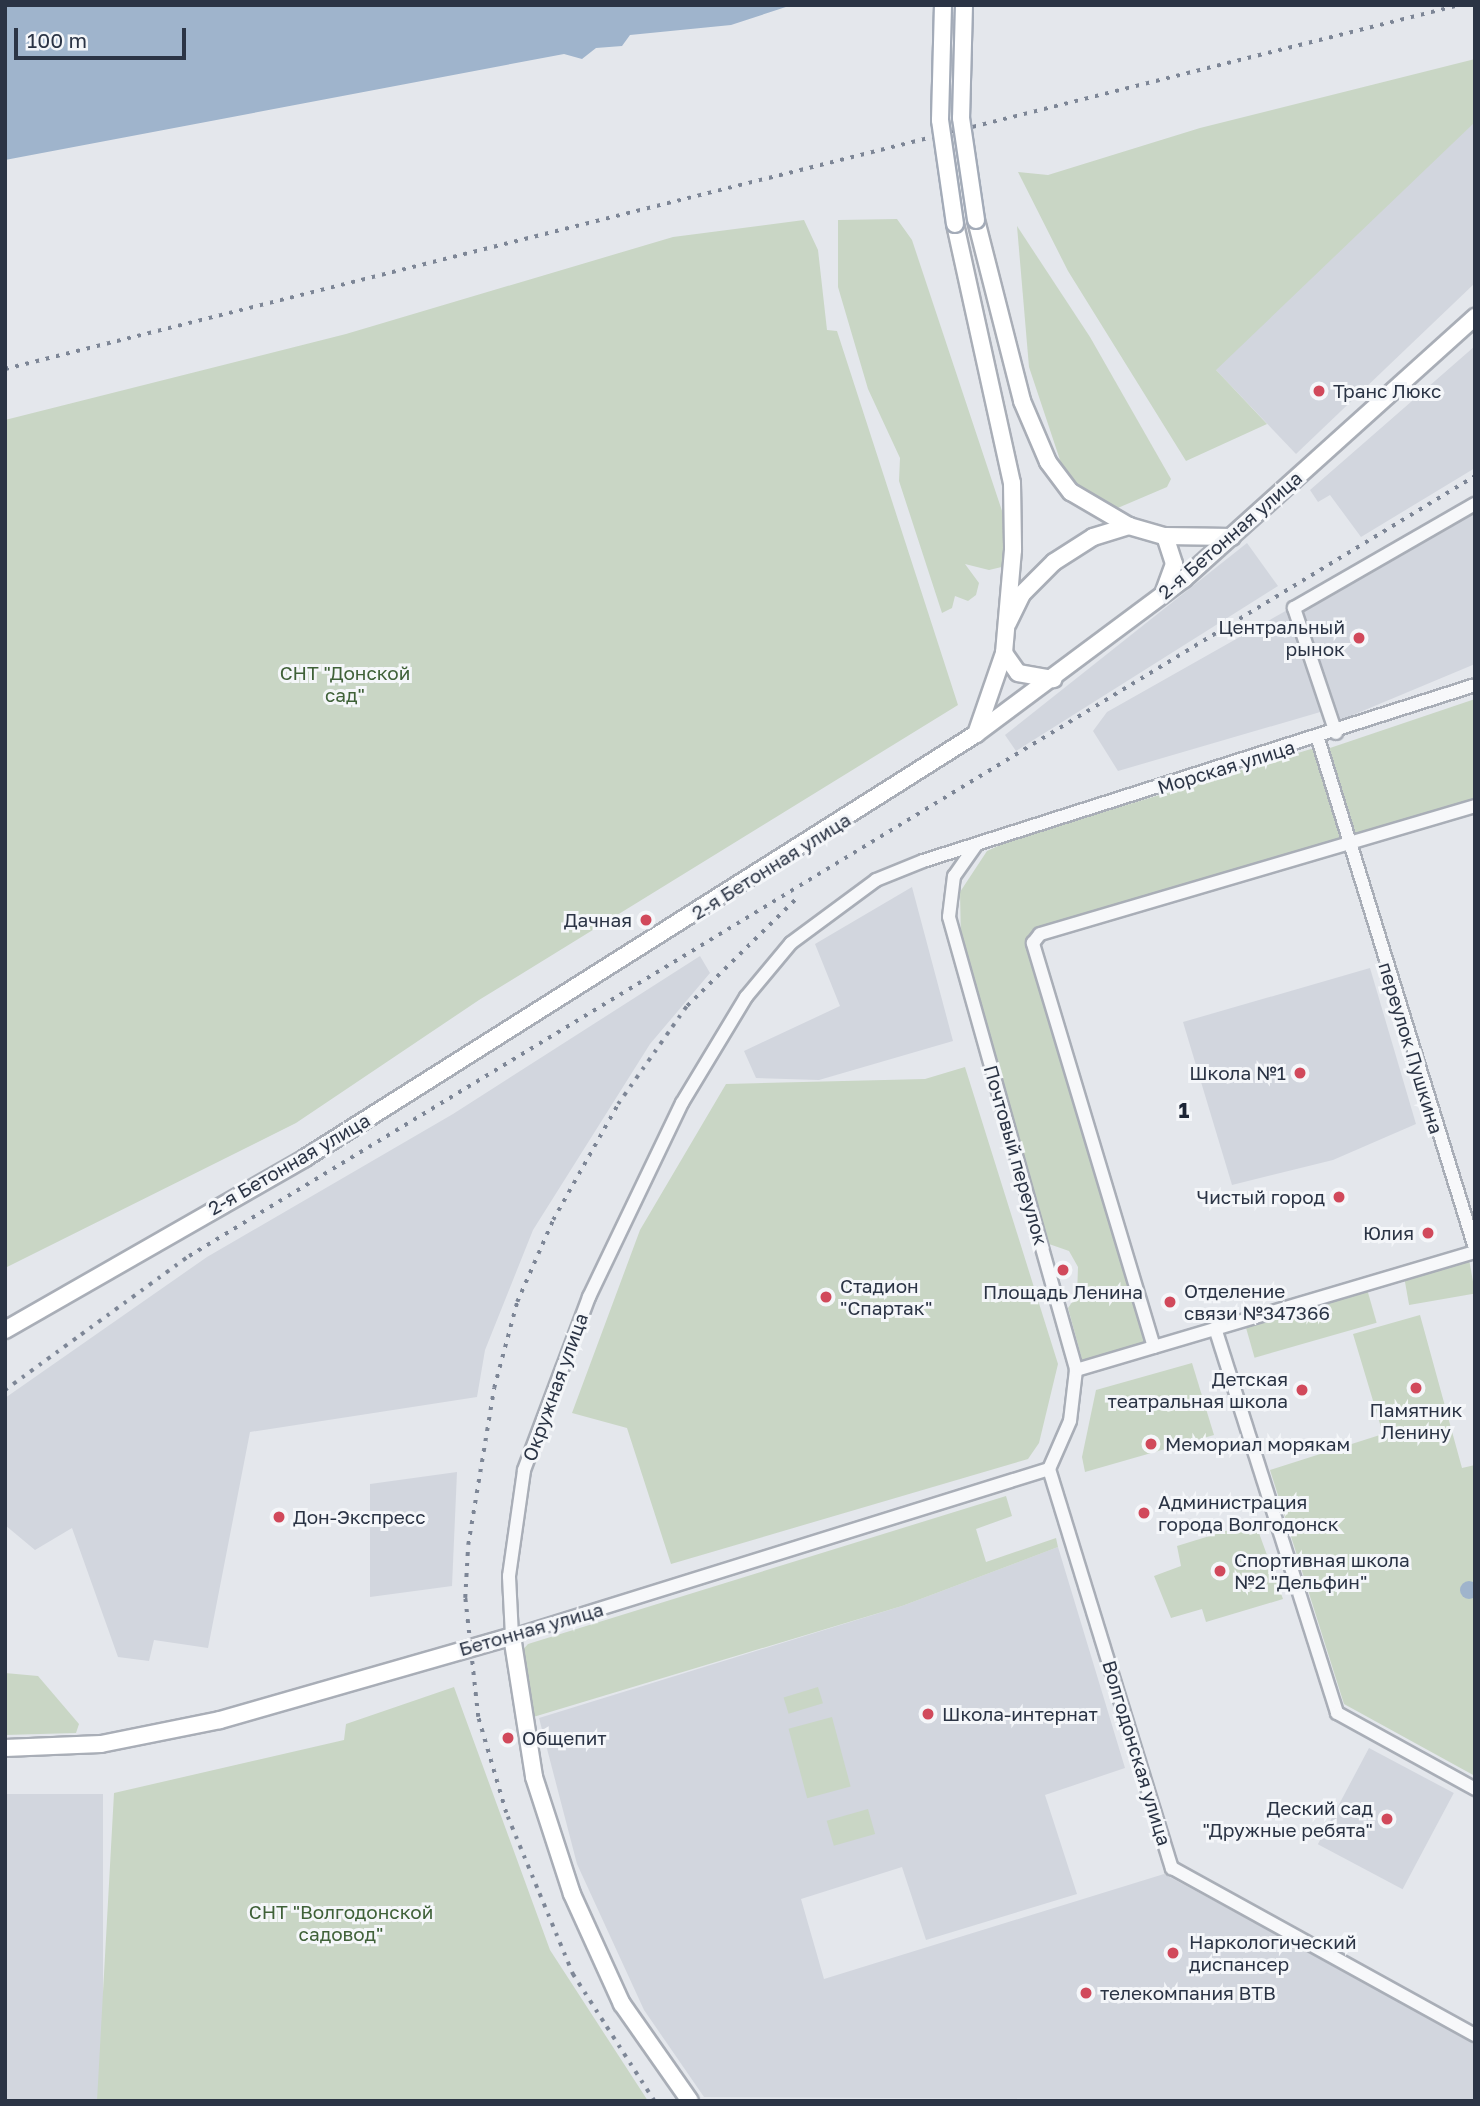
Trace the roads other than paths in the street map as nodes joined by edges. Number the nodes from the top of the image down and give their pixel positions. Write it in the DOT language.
graph roads {
  1 [pos="943,5"];
  2 [pos="964,5"];
  3 [pos="1475,317"];
  4 [pos="1475,504"];
  5 [pos="1129,526"];
  6 [pos="1165,536"];
  7 [pos="1233,537"];
  8 [pos="1163,594"];
  9 [pos="1005,632"];
  10 [pos="1004,653"];
  11 [pos="1053,679"];
  12 [pos="1475,685"];
  13 [pos="1336,733"];
  14 [pos="976,734"];
  15 [pos="1318,738"];
  16 [pos="1475,806"];
  17 [pos="976,844"];
  18 [pos="1350,848"];
  19 [pos="1475,1250"];
  20 [pos="1215,1328"];
  21 [pos="5,1330"];
  22 [pos="1154,1347"];
  23 [pos="1076,1370"];
  24 [pos="1049,1469"];
  25 [pos="512,1636"];
  26 [pos="5,1748"];
  27 [pos="1475,1789"];
  28 [pos="1472,2031"];
  29 [pos="690,2101"];
  1 -- 9 [label="main road, bridge"];
  2 -- 5 [label="main road, bridge"];
  3 -- 7 [label="main road, 2-я Бетонная улица"];
  4 -- 13 [label="street"];
  5 -- 6 [label="main road"];
  5 -- 9 [label="main road"];
  6 -- 7 [label="main road"];
  6 -- 8 [label="main road"];
  7 -- 8 [label="main road, 2-я Бетонная улица"];
  8 -- 11 [label="main road, 2-я Бетонная улица"];
  9 -- 10 [label="main road"];
  10 -- 11 [label="main road"];
  10 -- 14 [label="main road"];
  11 -- 14 [label="main road, 2-я Бетонная улица"];
  12 -- 13 [label="street, Морская улица"];
  13 -- 15 [label="street, Морская улица"];
  14 -- 21 [label="main road, 2-я Бетонная улица"];
  15 -- 17 [label="street, Морская улица"];
  15 -- 18 [label="street, переулок Пушкина"];
  16 -- 18 [label="street"];
  17 -- 23 [label="street, Почтовый переулок"];
  17 -- 25 [label="street, Окружная улица"];
  18 -- 19 [label="street, переулок Пушкина"];
  18 -- 22 [label="street"];
  19 -- 20 [label="street"];
  20 -- 22 [label="street"];
  20 -- 27 [label="street"];
  22 -- 23 [label="street"];
  23 -- 24 [label="street, Почтовый переулок"];
  24 -- 25 [label="street, Бетонная улица"];
  24 -- 28 [label="street, Волгодонская улица"];
  25 -- 26 [label="main road, Бетонная улица"];
  25 -- 29 [label="main road, Окружная улица"];
}
